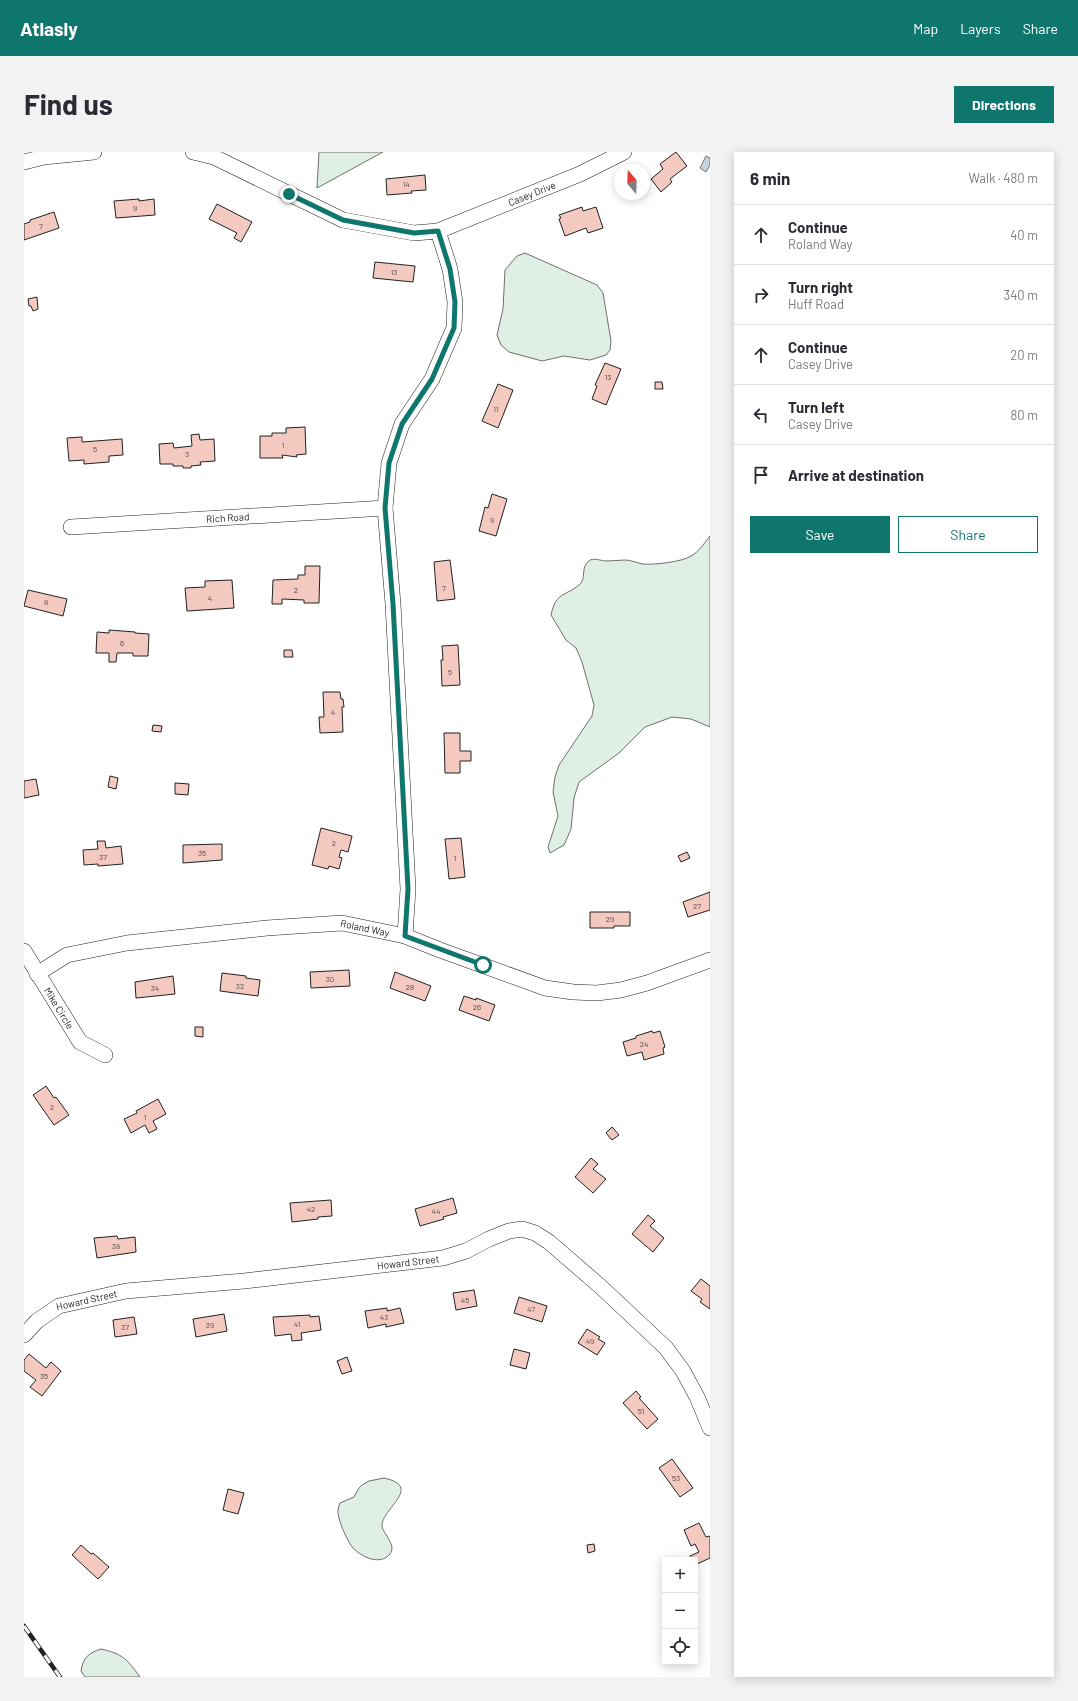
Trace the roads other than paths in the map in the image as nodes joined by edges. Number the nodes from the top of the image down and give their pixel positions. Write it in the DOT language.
graph roads {
  1 [pos="94,152"];
  2 [pos="194,152"];
  3 [pos="624,152"];
  4 [pos="24,162"];
  5 [pos="438,231"];
  6 [pos="385,508"];
  7 [pos="71,527"];
  8 [pos="405,936"];
  9 [pos="24,951"];
  10 [pos="710,960"];
  11 [pos="37,974"];
  12 [pos="105,1055"];
  13 [pos="24,1335"];
  14 [pos="710,1428"];
  1 -- 4 [label="street"];
  2 -- 5 [label="street, Casey Drive"];
  3 -- 5 [label="street, Casey Drive"];
  5 -- 6 [label="street"];
  6 -- 7 [label="street, Rich Road"];
  6 -- 8 [label="street"];
  8 -- 10 [label="street, Roland Way"];
  8 -- 11 [label="street, Roland Way"];
  9 -- 11 [label="street, Mike Circle"];
  11 -- 12 [label="street, Mike Circle"];
  13 -- 14 [label="street, Howard Street"];
}
